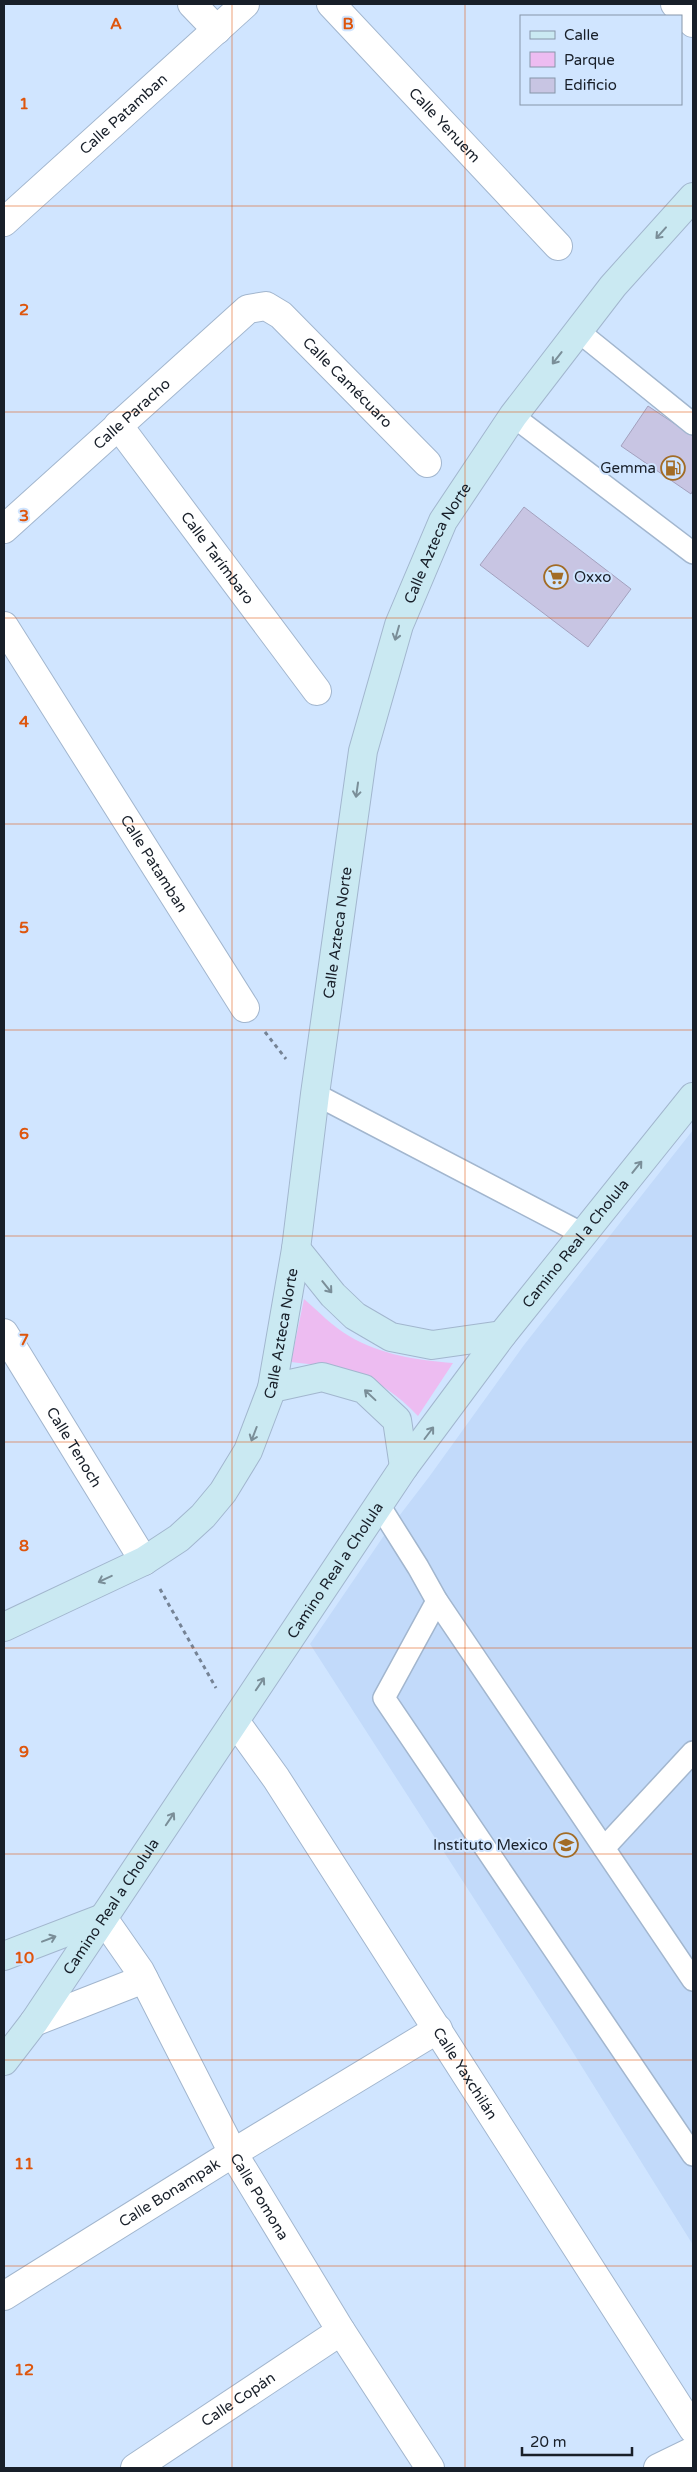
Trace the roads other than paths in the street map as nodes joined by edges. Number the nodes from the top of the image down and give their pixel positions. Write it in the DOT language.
graph roads {
  1 [pos="192,4"];
  2 [pos="245,4"];
  3 [pos="331,4"];
  4 [pos="675,4"];
  5 [pos="693,23"];
  6 [pos="217,30"];
  7 [pos="693,197"];
  8 [pos="4,222"];
  9 [pos="558,246"];
  10 [pos="266,306"];
  11 [pos="578,331"];
  12 [pos="513,416"];
  13 [pos="693,424"];
  14 [pos="118,425"];
  15 [pos="427,463"];
  16 [pos="4,530"];
  17 [pos="690,543"];
  18 [pos="4,626"];
  19 [pos="317,691"];
  20 [pos="245,1008"];
  21 [pos="315,1094"];
  22 [pos="693,1097"];
  23 [pos="583,1234"];
  24 [pos="296,1249"];
  25 [pos="4,1333"];
  26 [pos="502,1335"];
  27 [pos="14,1371"];
  28 [pos="272,1388"];
  29 [pos="404,1467"];
  30 [pos="379,1505"];
  31 [pos="144,1561"];
  32 [pos="437,1601"];
  33 [pos="4,1627"];
  34 [pos="235,1721"];
  35 [pos="693,1752"];
  36 [pos="604,1848"];
  37 [pos="103,1918"];
  38 [pos="4,1956"];
  39 [pos="144,1979"];
  40 [pos="693,1980"];
  41 [pos="34,2022"];
  42 [pos="438,2029"];
  43 [pos="4,2061"];
  44 [pos="233,2153"];
  45 [pos="693,2155"];
  46 [pos="4,2296"];
  47 [pos="341,2331"];
  48 [pos="693,2429"];
  49 [pos="693,2451"];
  50 [pos="153,2464"];
  51 [pos="430,2468"];
  52 [pos="658,2468"];
  1 -- 6 [label="street"];
  2 -- 6 [label="street, Calle Patamban"];
  3 -- 9 [label="street, Calle Yenuem"];
  4 -- 5 [label="street"];
  6 -- 8 [label="street, Calle Patamban"];
  7 -- 11 [label="main road, Calle Azteca Norte, one-way"];
  10 -- 14 [label="street, Calle Paracho"];
  10 -- 15 [label="street, Calle Camécuaro"];
  11 -- 12 [label="main road, Calle Azteca Norte, one-way"];
  11 -- 13 [label="lane"];
  12 -- 17 [label="lane"];
  12 -- 21 [label="main road, Calle Azteca Norte, one-way"];
  14 -- 16 [label="street, Calle Paracho"];
  14 -- 19 [label="street, Calle Tarímbaro"];
  18 -- 20 [label="street, Calle Patamban"];
  21 -- 23 [label="lane"];
  21 -- 24 [label="main road, Calle Azteca Norte"];
  23 -- 22 [label="main road, Camino Real a Cholula, one-way"];
  23 -- 26 [label="main road, Camino Real a Cholula"];
  24 -- 26 [label="main road, one-way"];
  24 -- 28 [label="main road, Calle Azteca Norte"];
  25 -- 27 [label="street, Calle Tenoch"];
  29 -- 26 [label="main road, Camino Real a Cholula, one-way"];
  27 -- 31 [label="street, Calle Tenoch"];
  29 -- 28 [label="main road, one-way"];
  28 -- 31 [label="main road, Calle Azteca Norte, one-way"];
  29 -- 30 [label="main road, Camino Real a Cholula"];
  30 -- 32 [label="lane"];
  34 -- 30 [label="main road, Camino Real a Cholula, one-way"];
  31 -- 33 [label="main road, Calle Azteca Norte, one-way"];
  32 -- 36 [label="lane"];
  32 -- 45 [label="lane"];
  37 -- 34 [label="main road, Camino Real a Cholula, one-way"];
  34 -- 42 [label="street, Calle Yaxchilán"];
  35 -- 36 [label="lane"];
  36 -- 40 [label="lane"];
  38 -- 37 [label="main road, one-way"];
  37 -- 39 [label="street, Calle Pomona"];
  37 -- 41 [label="main road, Camino Real a Cholula"];
  39 -- 41 [label="street"];
  39 -- 44 [label="street, Calle Pomona"];
  41 -- 43 [label="main road, Camino Real a Cholula"];
  42 -- 44 [label="street, Calle Bonampak"];
  42 -- 48 [label="street, Calle Yaxchilán"];
  44 -- 46 [label="street, Calle Bonampak"];
  44 -- 47 [label="street, Calle Pomona"];
  47 -- 50 [label="street, Calle Copán"];
  47 -- 51 [label="street, Calle Pomona"];
  49 -- 52 [label="street"];
}
